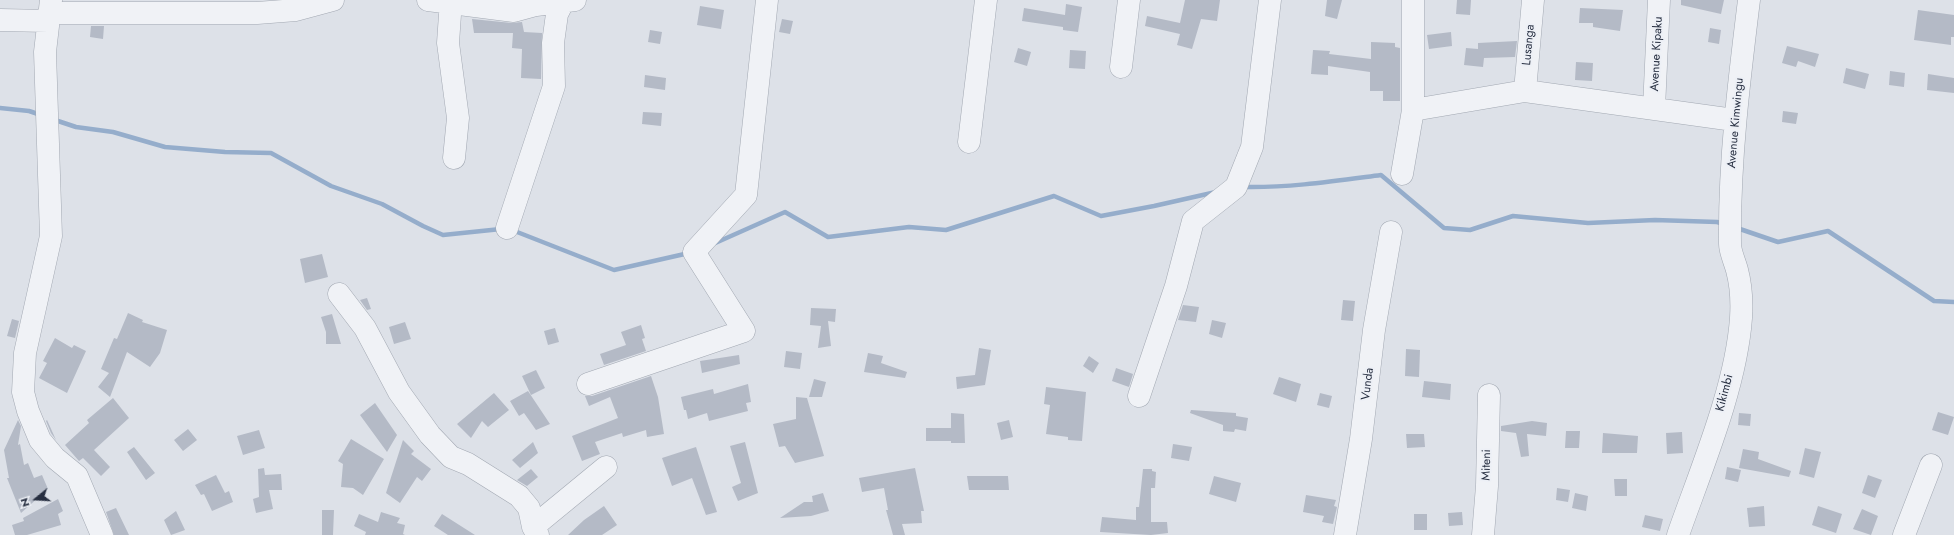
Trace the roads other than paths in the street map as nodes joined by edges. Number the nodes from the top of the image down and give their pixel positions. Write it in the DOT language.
graph roads {
  1 [pos="333,0"];
  2 [pos="428,0"];
  3 [pos="564,0"];
  4 [pos="578,0"];
  5 [pos="767,0"];
  6 [pos="986,0"];
  7 [pos="1129,0"];
  8 [pos="1270,0"];
  9 [pos="1414,0"];
  10 [pos="1533,0"];
  11 [pos="1659,0"];
  12 [pos="1749,0"];
  13 [pos="450,2"];
  14 [pos="163,7"];
  15 [pos="49,11"];
  16 [pos="0,20"];
  17 [pos="1121,67"];
  18 [pos="1525,91"];
  19 [pos="1654,108"];
  20 [pos="1413,110"];
  21 [pos="1734,120"];
  22 [pos="969,142"];
  23 [pos="454,158"];
  24 [pos="1402,174"];
  25 [pos="507,228"];
  26 [pos="1391,232"];
  27 [pos="1730,246"];
  28 [pos="339,294"];
  29 [pos="588,384"];
  30 [pos="1489,395"];
  31 [pos="1139,396"];
  32 [pos="1931,465"];
  33 [pos="606,467"];
  34 [pos="535,531"];
  35 [pos="102,535"];
  36 [pos="1345,535"];
  37 [pos="1483,535"];
  38 [pos="1678,535"];
  39 [pos="1904,535"];
  1 -- 14 [label="street"];
  2 -- 13 [label="street"];
  3 -- 4 [label="street"];
  3 -- 13 [label="street"];
  3 -- 25 [label="street"];
  5 -- 29 [label="street"];
  6 -- 22 [label="street"];
  7 -- 17 [label="street"];
  8 -- 31 [label="street"];
  9 -- 20 [label="street"];
  10 -- 18 [label="street, Lusanga"];
  11 -- 19 [label="street, Avenue Kipaku"];
  12 -- 21 [label="street, Avenue Kimwingu"];
  13 -- 23 [label="street"];
  14 -- 15 [label="street"];
  15 -- 16 [label="street"];
  15 -- 35 [label="street"];
  18 -- 19 [label="street"];
  18 -- 20 [label="street"];
  19 -- 21 [label="street"];
  20 -- 24 [label="street"];
  21 -- 27 [label="street, Avenue Kimwingu"];
  26 -- 36 [label="street, Vunda"];
  27 -- 38 [label="street, Kikimbi"];
  28 -- 34 [label="street"];
  30 -- 37 [label="street, Miteni"];
  32 -- 39 [label="street"];
  33 -- 34 [label="street"];
}
